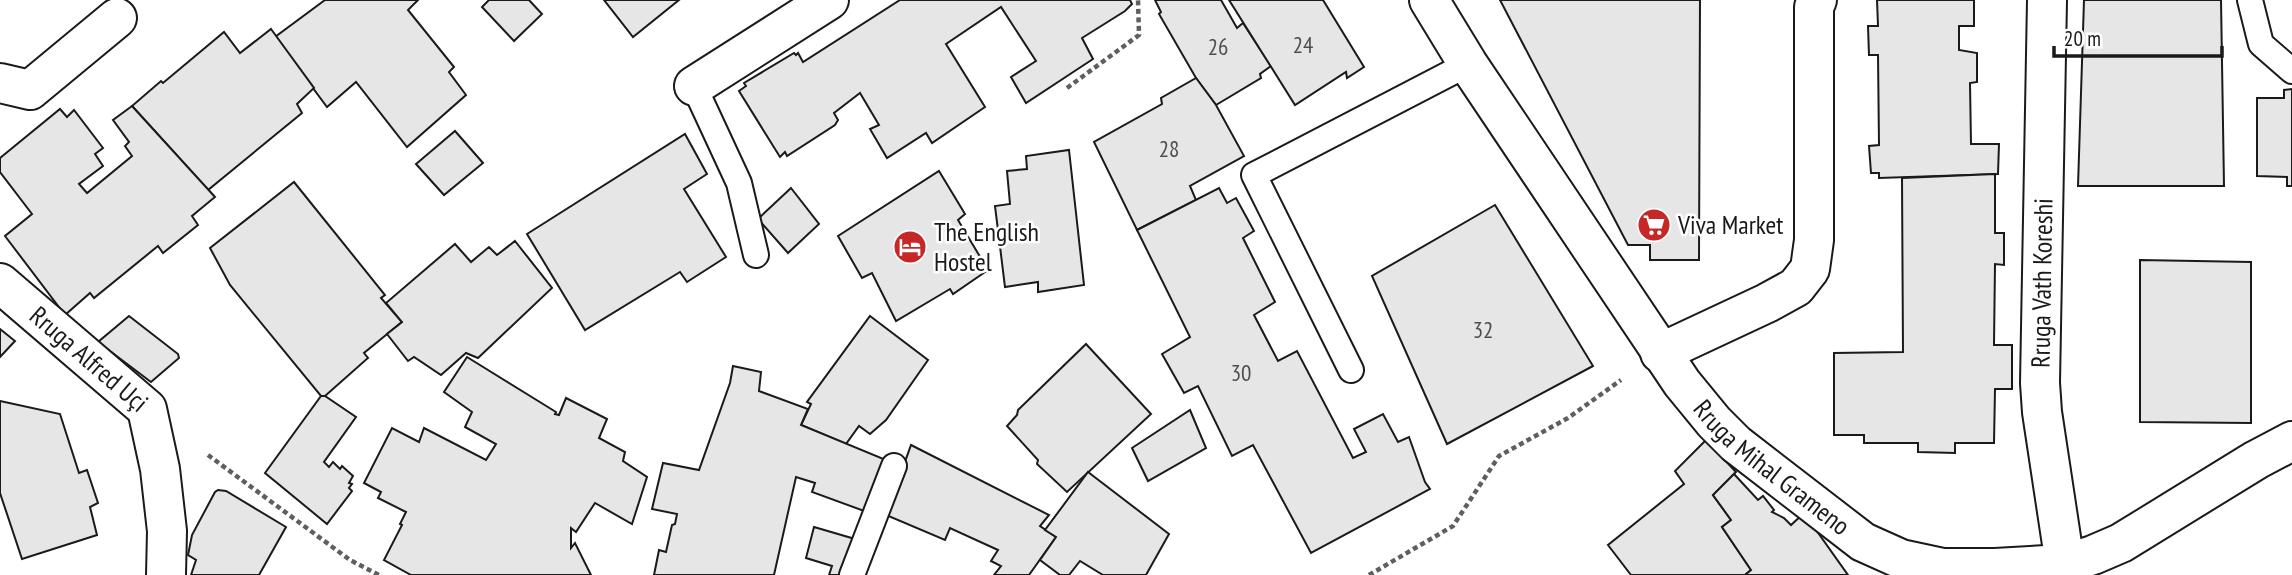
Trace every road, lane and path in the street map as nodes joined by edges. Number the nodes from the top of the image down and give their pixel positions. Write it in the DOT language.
graph roads {
  1 [pos="829,0"];
  2 [pos="1139,0"];
  3 [pos="1429,0"];
  4 [pos="1818,0"];
  5 [pos="2047,0"];
  6 [pos="2250,0"];
  7 [pos="117,18"];
  8 [pos="1468,64"];
  9 [pos="2292,71"];
  10 [pos="0,83"];
  11 [pos="694,86"];
  12 [pos="1067,88"];
  13 [pos="756,255"];
  14 [pos="0,283"];
  15 [pos="1660,353"];
  16 [pos="1351,370"];
  17 [pos="1586,406"];
  18 [pos="2292,441"];
  19 [pos="894,466"];
  20 [pos="231,473"];
  21 [pos="2072,569"];
  22 [pos="1940,571"];
  23 [pos="166,575"];
  24 [pos="379,575"];
  25 [pos="852,575"];
  26 [pos="1369,575"];
  1 -- 11 [label="street"];
  2 -- 12 [label="path"];
  3 -- 8 [label="street, Rruga Mihal Grameno"];
  4 -- 15 [label="street"];
  5 -- 21 [label="street, Rruga Vath Koreshi"];
  6 -- 9 [label="lane"];
  7 -- 10 [label="street"];
  8 -- 15 [label="street, Rruga Mihal Grameno"];
  8 -- 16 [label="lane"];
  11 -- 13 [label="lane"];
  14 -- 23 [label="street, Rruga Alfred Uçi"];
  15 -- 22 [label="street, Rruga Mihal Grameno"];
  17 -- 26 [label="path"];
  18 -- 21 [label="street, Rruga Mihal Grameno"];
  19 -- 25 [label="lane"];
  20 -- 24 [label="path"];
  21 -- 22 [label="street, Rruga Mihal Grameno"];
}
